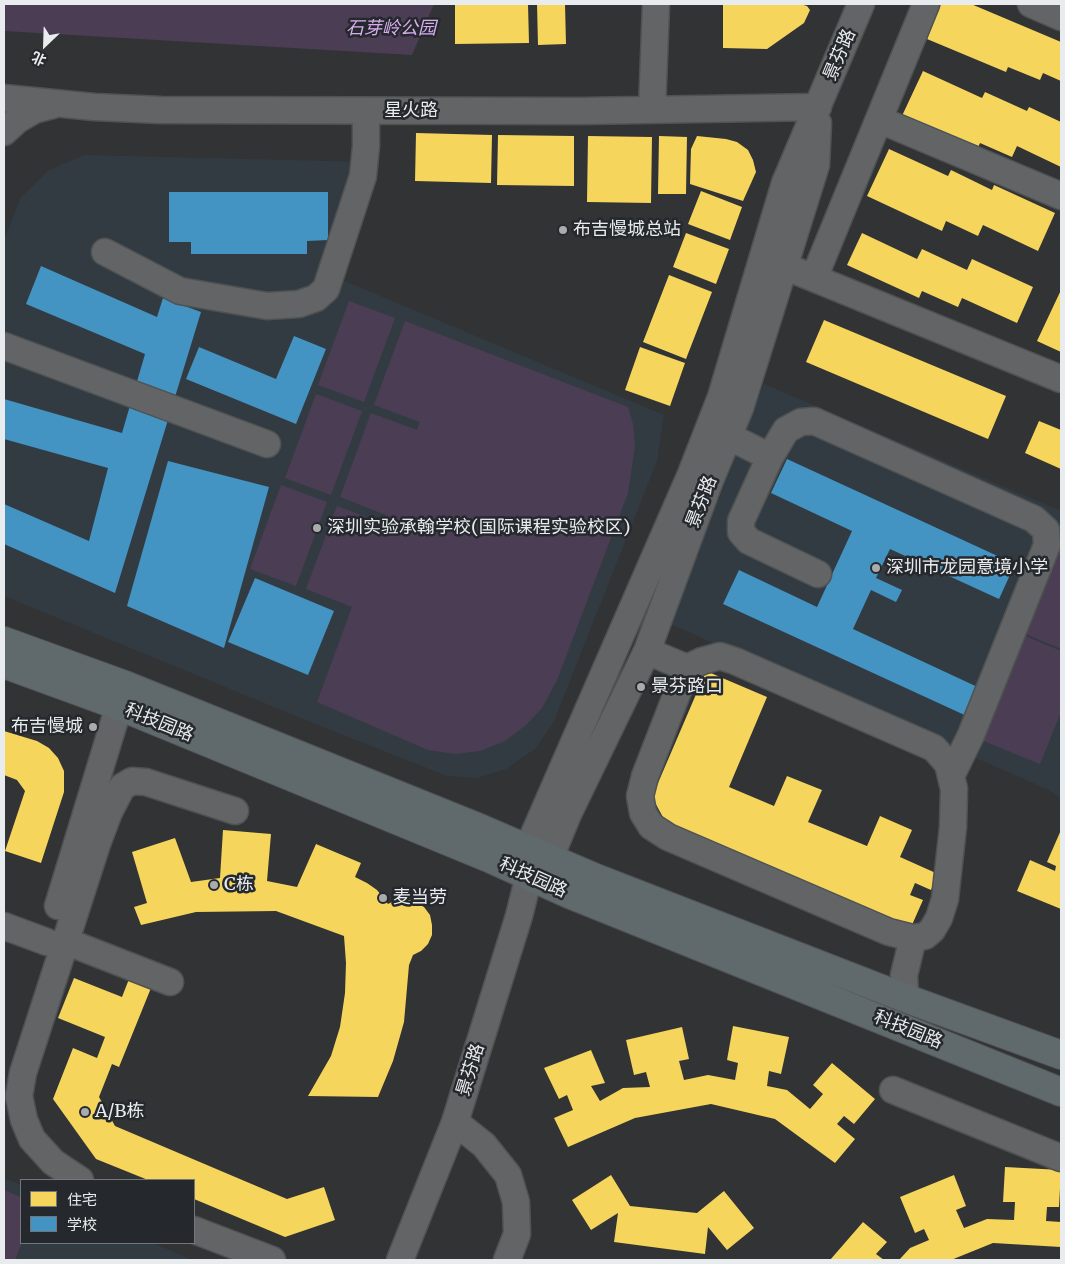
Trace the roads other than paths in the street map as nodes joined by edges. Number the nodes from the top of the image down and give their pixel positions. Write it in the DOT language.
graph roads {
  1 [pos="656,4"];
  2 [pos="862,4"];
  3 [pos="926,4"];
  4 [pos="1031,4"];
  5 [pos="1061,17"];
  6 [pos="4,98"];
  7 [pos="56,104"];
  8 [pos="818,107"];
  9 [pos="652,110"];
  10 [pos="366,111"];
  11 [pos="880,120"];
  12 [pos="4,132"];
  13 [pos="1061,196"];
  14 [pos="105,252"];
  15 [pos="784,266"];
  16 [pos="814,278"];
  17 [pos="4,346"];
  18 [pos="1061,379"];
  19 [pos="728,436"];
  20 [pos="267,444"];
  21 [pos="770,456"];
  22 [pos="818,574"];
  23 [pos="4,641"];
  24 [pos="647,651"];
  25 [pos="4,664"];
  26 [pos="687,668"];
  27 [pos="119,706"];
  28 [pos="951,776"];
  29 [pos="235,811"];
  30 [pos="539,853"];
  31 [pos="529,876"];
  32 [pos="4,926"];
  33 [pos="913,938"];
  34 [pos="56,942"];
  35 [pos="170,982"];
  36 [pos="905,998"];
  37 [pos="1061,1055"];
  38 [pos="4,1083"];
  39 [pos="894,1090"];
  40 [pos="1061,1092"];
  41 [pos="455,1122"];
  42 [pos="1061,1158"];
  43 [pos="78,1179"];
  44 [pos="195,1230"];
  45 [pos="272,1260"];
  46 [pos="400,1260"];
  47 [pos="507,1260"];
  1 -- 9 [label="street"];
  2 -- 8 [label="street, 景芬路"];
  3 -- 11 [label="street"];
  4 -- 5 [label="street"];
  6 -- 7 [label="street, 星火路"];
  7 -- 10 [label="street, 星火路"];
  7 -- 12 [label="street"];
  8 -- 9 [label="street, 星火路"];
  8 -- 15 [label="street, 景芬路"];
  8 -- 30 [label="street, 景芬路"];
  9 -- 10 [label="street, 星火路"];
  10 -- 14 [label="street"];
  11 -- 13 [label="street"];
  11 -- 16 [label="street"];
  15 -- 16 [label="street"];
  15 -- 19 [label="street, 景芬路"];
  16 -- 18 [label="street"];
  17 -- 20 [label="street"];
  19 -- 21 [label="street"];
  19 -- 24 [label="street, 景芬路"];
  21 -- 22 [label="street"];
  21 -- 28 [label="street"];
  23 -- 30 [label="main road, 科技园路"];
  24 -- 26 [label="street"];
  24 -- 30 [label="street, 景芬路"];
  25 -- 27 [label="main road, 科技园路"];
  26 -- 28 [label="street"];
  26 -- 33 [label="street"];
  27 -- 31 [label="main road, 科技园路"];
  27 -- 34 [label="street"];
  28 -- 33 [label="street"];
  29 -- 34 [label="street"];
  30 -- 31 [label="street, 景芬路"];
  30 -- 36 [label="main road, 科技园路"];
  31 -- 40 [label="main road, 科技园路"];
  31 -- 41 [label="street, 景芬路"];
  32 -- 34 [label="street"];
  33 -- 36 [label="street"];
  34 -- 35 [label="street"];
  34 -- 38 [label="street"];
  34 -- 43 [label="street"];
  36 -- 37 [label="main road, 科技园路"];
  39 -- 42 [label="street"];
  41 -- 46 [label="street, 景芬路"];
  41 -- 47 [label="street"];
  44 -- 45 [label="street"];
}
